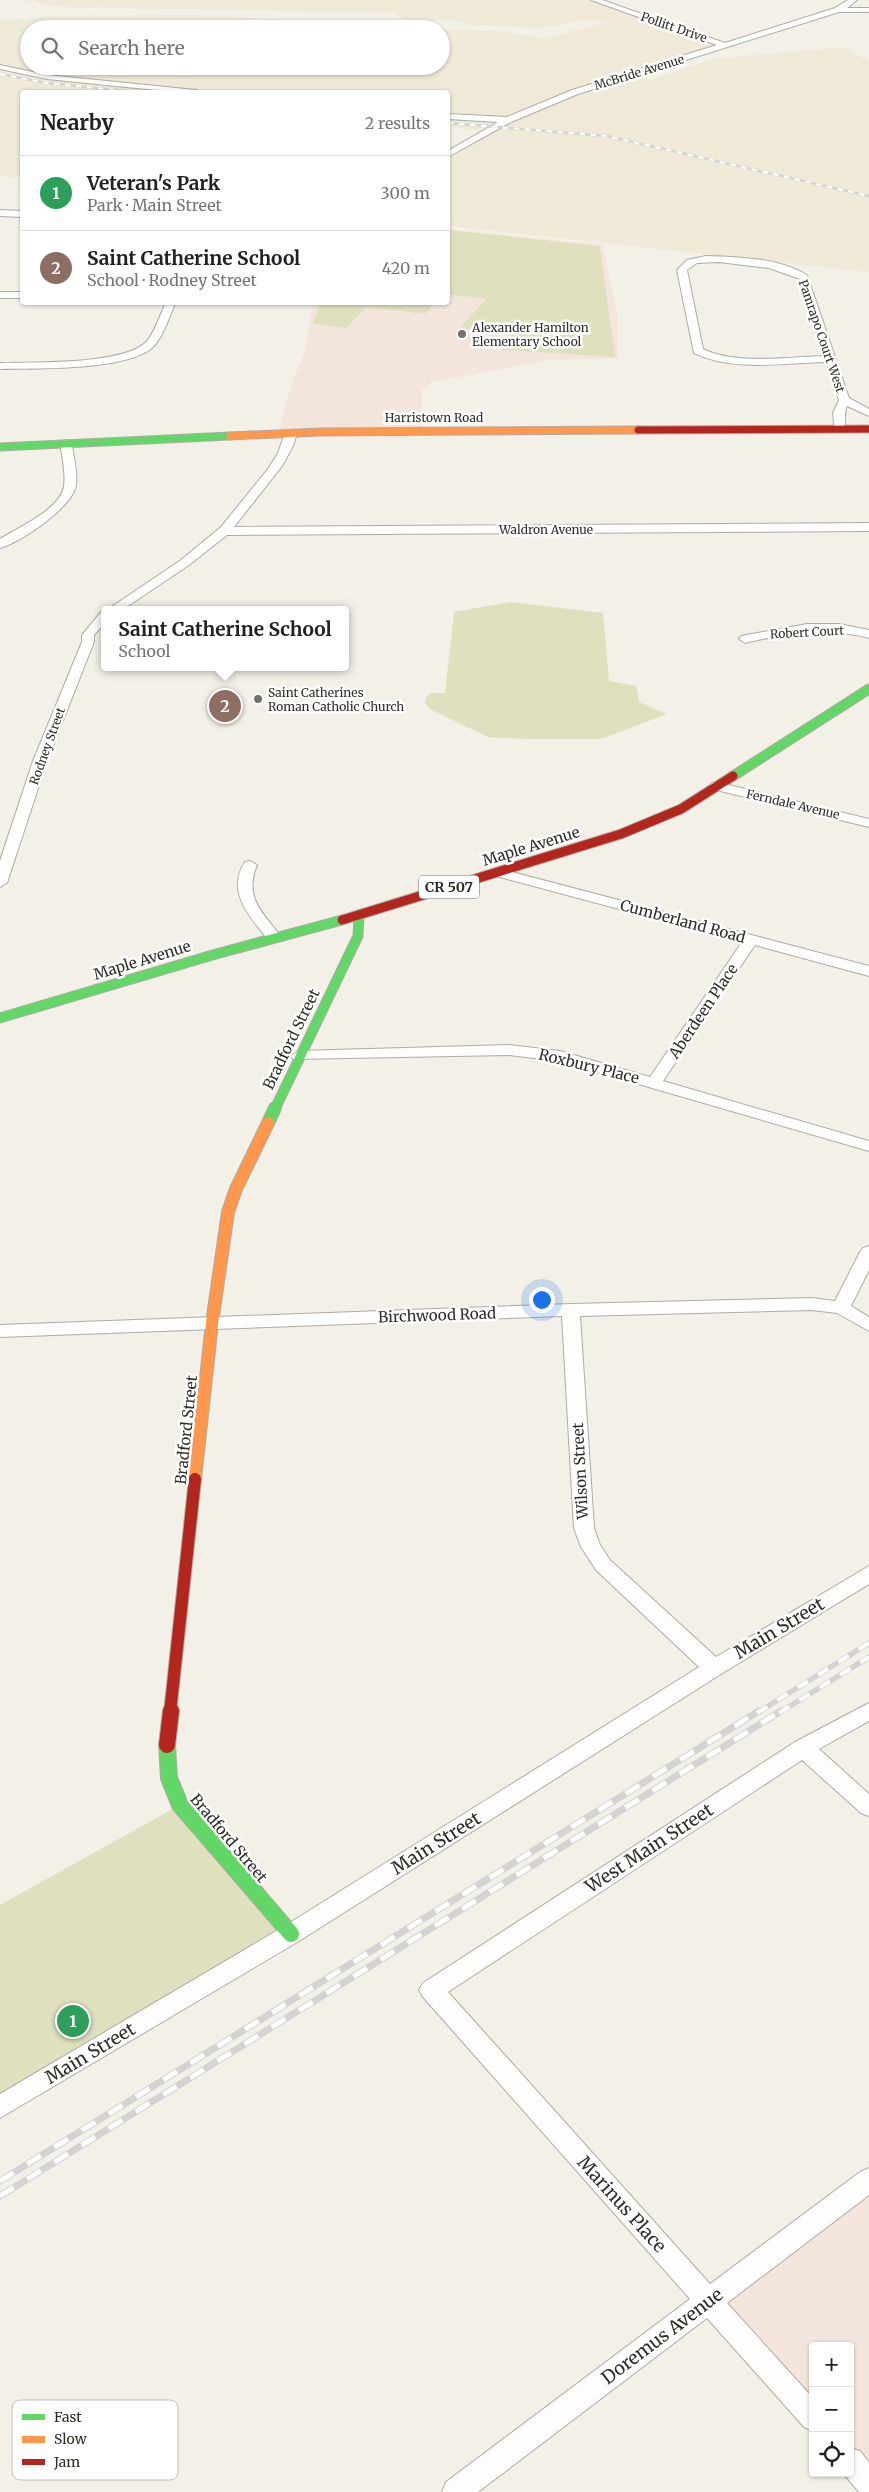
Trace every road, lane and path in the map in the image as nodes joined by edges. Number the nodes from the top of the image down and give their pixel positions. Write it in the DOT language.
graph roads {
  1 [pos="595,0"];
  2 [pos="853,0"];
  3 [pos="838,10"];
  4 [pos="869,10"];
  5 [pos="725,45"];
  6 [pos="0,67"];
  7 [pos="20,73"];
  8 [pos="34,75"];
  9 [pos="176,90"];
  10 [pos="450,116"];
  11 [pos="508,120"];
  12 [pos="450,153"];
  13 [pos="0,213"];
  14 [pos="20,214"];
  15 [pos="20,295"];
  16 [pos="0,296"];
  17 [pos="169,305"];
  18 [pos="831,359"];
  19 [pos="0,366"];
  20 [pos="844,400"];
  21 [pos="869,413"];
  22 [pos="839,429"];
  23 [pos="869,429"];
  24 [pos="291,433"];
  25 [pos="66,443"];
  26 [pos="0,447"];
  27 [pos="869,527"];
  28 [pos="224,531"];
  29 [pos="0,544"];
  30 [pos="119,606"];
  31 [pos="101,620"];
  32 [pos="869,634"];
  33 [pos="744,639"];
  34 [pos="869,689"];
  35 [pos="717,786"];
  36 [pos="869,823"];
  37 [pos="250,866"];
  38 [pos="497,872"];
  39 [pos="0,883"];
  40 [pos="359,915"];
  41 [pos="274,938"];
  42 [pos="752,939"];
  43 [pos="869,971"];
  44 [pos="0,1018"];
  45 [pos="299,1056"];
  46 [pos="654,1084"];
  47 [pos="869,1146"];
  48 [pos="869,1252"];
  49 [pos="841,1308"];
  50 [pos="571,1310"];
  51 [pos="212,1323"];
  52 [pos="869,1325"];
  53 [pos="0,1331"];
  54 [pos="869,1574"];
  55 [pos="714,1668"];
  56 [pos="869,1711"];
  57 [pos="803,1748"];
  58 [pos="869,1807"];
  59 [pos="291,1934"];
  60 [pos="431,1990"];
  61 [pos="0,2107"];
  62 [pos="869,2180"];
  63 [pos="708,2301"];
  64 [pos="809,2414"];
  65 [pos="854,2465"];
  66 [pos="869,2482"];
  67 [pos="456,2492"];
  1 -- 5 [label="street, Pollitt Drive"];
  2 -- 3 [label="street"];
  3 -- 4 [label="street"];
  3 -- 5 [label="street, McBride Avenue"];
  5 -- 11 [label="street, McBride Avenue"];
  6 -- 7 [label="street"];
  8 -- 9 [label="street"];
  10 -- 11 [label="street"];
  11 -- 12 [label="street, McBride Avenue"];
  13 -- 14 [label="street"];
  15 -- 16 [label="street"];
  17 -- 19 [label="street"];
  18 -- 18 [label="street, Pamrapo Court West"];
  18 -- 20 [label="street, Pamrapo Court West"];
  20 -- 21 [label="street, Pamrapo Court West"];
  20 -- 22 [label="street"];
  22 -- 23 [label="street, Harristown Road"];
  22 -- 24 [label="street, Harristown Road"];
  24 -- 25 [label="street, Harristown Road"];
  24 -- 28 [label="street"];
  25 -- 26 [label="street, Harristown Road"];
  25 -- 29 [label="street"];
  27 -- 28 [label="street, Waldron Avenue"];
  28 -- 30 [label="street"];
  31 -- 39 [label="street, Rodney Street"];
  32 -- 33 [label="street, Robert Court"];
  34 -- 35 [label="street, Maple Avenue / CR 507"];
  35 -- 36 [label="street, Ferndale Avenue"];
  35 -- 38 [label="street, Maple Avenue / CR 507"];
  37 -- 41 [label="street"];
  38 -- 40 [label="street, Maple Avenue / CR 507"];
  38 -- 42 [label="street, Cumberland Road"];
  40 -- 41 [label="street, Maple Avenue / CR 507"];
  40 -- 45 [label="street, Bradford Street"];
  41 -- 44 [label="street, Maple Avenue / CR 507"];
  42 -- 43 [label="street, Cumberland Road"];
  42 -- 46 [label="street, Aberdeen Place"];
  45 -- 46 [label="street, Roxbury Place"];
  45 -- 51 [label="street, Bradford Street"];
  46 -- 47 [label="street, Roxbury Place"];
  48 -- 49 [label="street"];
  49 -- 50 [label="street, Birchwood Road"];
  49 -- 52 [label="street, Birchwood Road"];
  50 -- 51 [label="street, Birchwood Road"];
  50 -- 55 [label="street, Wilson Street"];
  51 -- 53 [label="street, Birchwood Road"];
  51 -- 59 [label="street, Bradford Street"];
  54 -- 55 [label="street, Main Street"];
  55 -- 59 [label="street, Main Street"];
  56 -- 57 [label="street, West Main Street"];
  57 -- 58 [label="street"];
  57 -- 60 [label="street, West Main Street"];
  59 -- 61 [label="street, Main Street"];
  60 -- 63 [label="street, Marinus Place"];
  62 -- 63 [label="street, Doremus Avenue"];
  63 -- 64 [label="street, Marinus Place"];
  63 -- 67 [label="street, Doremus Avenue"];
  65 -- 66 [label="street"];
}
